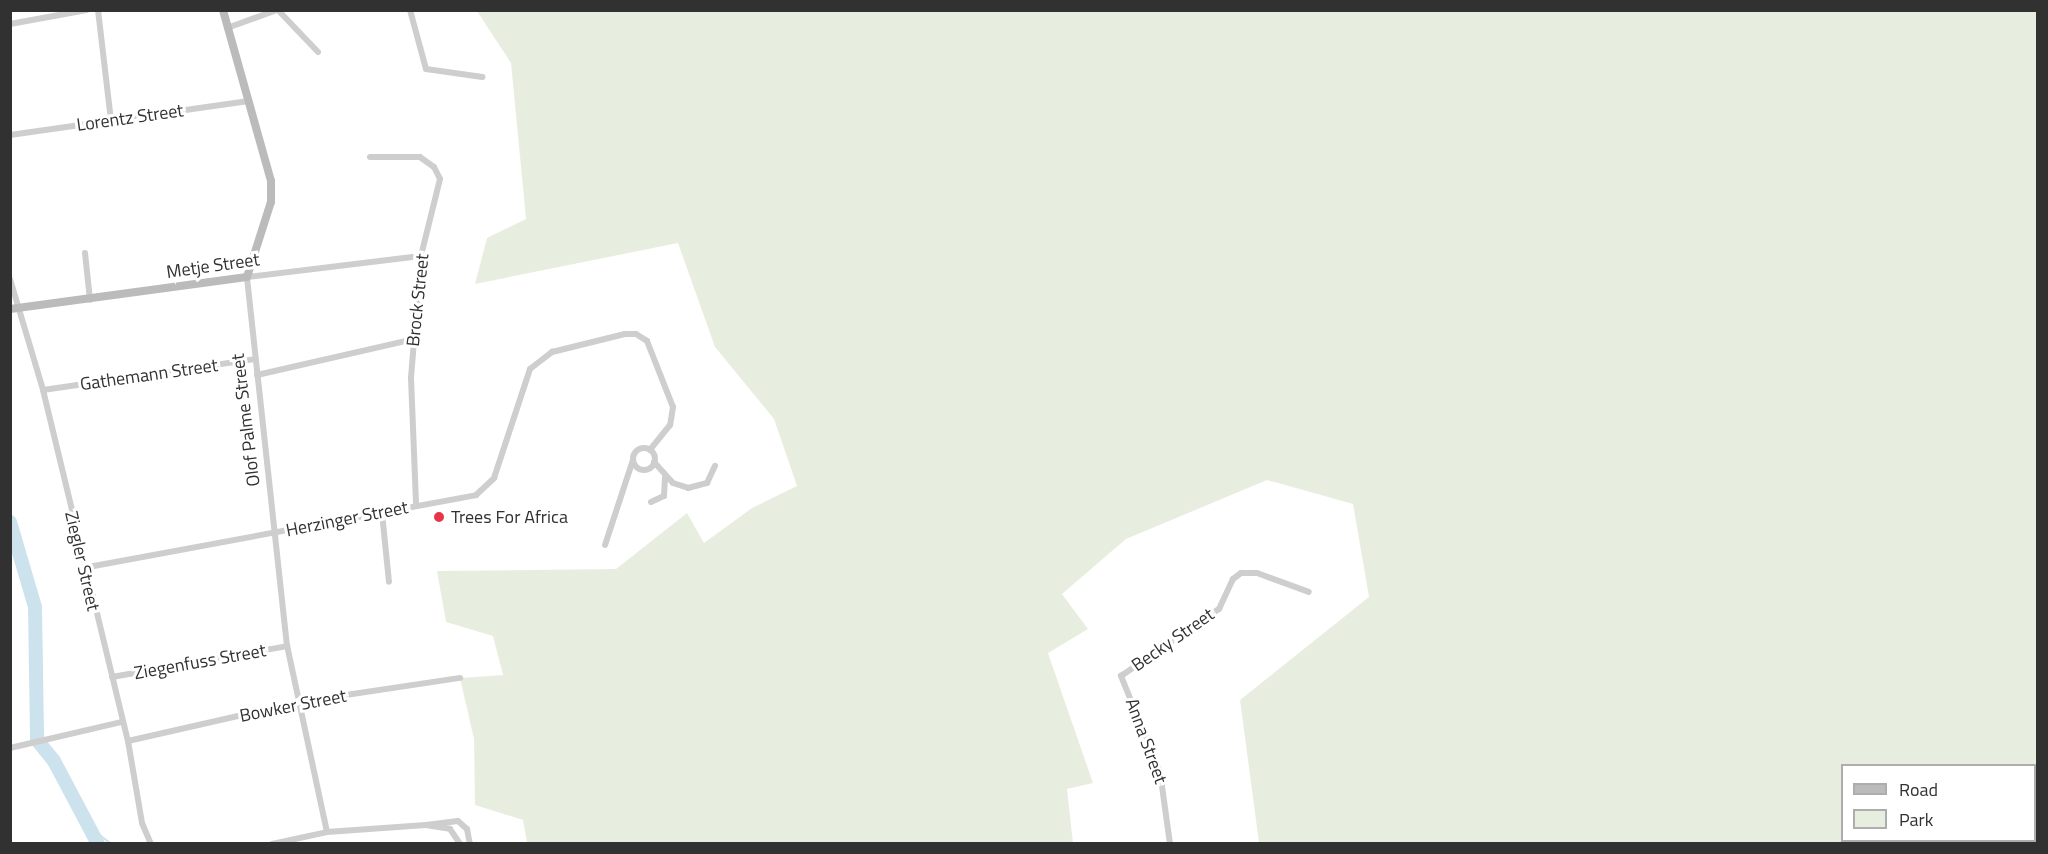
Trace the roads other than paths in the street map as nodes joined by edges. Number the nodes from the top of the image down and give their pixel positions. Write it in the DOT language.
graph roads {
  1 [pos="87,10"];
  2 [pos="98,10"];
  3 [pos="223,10"];
  4 [pos="278,10"];
  5 [pos="410,10"];
  6 [pos="10,24"];
  7 [pos="228,28"];
  8 [pos="318,52"];
  9 [pos="482,77"];
  10 [pos="249,101"];
  11 [pos="111,120"];
  12 [pos="10,135"];
  13 [pos="370,157"];
  14 [pos="84,254"];
  15 [pos="421,256"];
  16 [pos="247,278"];
  17 [pos="10,279"];
  18 [pos="90,300"];
  19 [pos="15,309"];
  20 [pos="414,339"];
  21 [pos="255,359"];
  22 [pos="257,375"];
  23 [pos="43,390"];
  24 [pos="650,450"];
  25 [pos="633,460"];
  26 [pos="654,462"];
  27 [pos="715,466"];
  28 [pos="665,476"];
  29 [pos="651,502"];
  30 [pos="416,505"];
  31 [pos="382,513"];
  32 [pos="276,533"];
  33 [pos="605,545"];
  34 [pos="83,568"];
  35 [pos="389,582"];
  36 [pos="1309,592"];
  37 [pos="287,646"];
  38 [pos="1121,676"];
  39 [pos="112,677"];
  40 [pos="460,678"];
  41 [pos="299,702"];
  42 [pos="122,722"];
  43 [pos="128,741"];
  44 [pos="10,748"];
  45 [pos="426,825"];
  46 [pos="327,832"];
  47 [pos="151,843"];
  48 [pos="272,843"];
  49 [pos="460,843"];
  50 [pos="470,843"];
  51 [pos="1170,843"];
  1 -- 6 [label="street"];
  2 -- 11 [label="street"];
  3 -- 7 [label="street, Olof Palme Street"];
  4 -- 7 [label="street"];
  4 -- 8 [label="street"];
  5 -- 9 [label="street"];
  7 -- 10 [label="street, Olof Palme Street"];
  10 -- 11 [label="street, Lorentz Street"];
  10 -- 16 [label="street, Olof Palme Street"];
  11 -- 12 [label="street, Lorentz Street"];
  13 -- 15 [label="street, Brock Street"];
  14 -- 18 [label="street"];
  15 -- 16 [label="street, Metje Street"];
  15 -- 20 [label="street, Brock Street"];
  16 -- 18 [label="street, Metje Street"];
  16 -- 21 [label="street, Olof Palme Street"];
  17 -- 19 [label="street, Ziegler Street"];
  18 -- 19 [label="street, Metje Street"];
  19 -- 23 [label="street, Ziegler Street"];
  20 -- 22 [label="street"];
  20 -- 30 [label="street, Brock Street"];
  21 -- 22 [label="street, Olof Palme Street"];
  21 -- 23 [label="street, Gathemann Street"];
  22 -- 32 [label="street, Olof Palme Street"];
  23 -- 34 [label="street, Ziegler Street"];
  24 -- 25 [label="street, Herzinger Street"];
  24 -- 26 [label="street"];
  24 -- 30 [label="street, Herzinger Street"];
  25 -- 26 [label="street"];
  25 -- 33 [label="street"];
  26 -- 28 [label="street"];
  27 -- 28 [label="street"];
  28 -- 29 [label="street"];
  30 -- 31 [label="street, Herzinger Street"];
  31 -- 32 [label="street, Herzinger Street"];
  31 -- 35 [label="street"];
  32 -- 34 [label="street, Herzinger Street"];
  32 -- 37 [label="street, Olof Palme Street"];
  34 -- 39 [label="street, Ziegler Street"];
  36 -- 38 [label="street, Becky Street"];
  37 -- 39 [label="street, Ziegenfuss Street"];
  37 -- 41 [label="street, Olof Palme Street"];
  38 -- 51 [label="street, Anna Street"];
  39 -- 42 [label="street, Ziegler Street"];
  40 -- 41 [label="street, Bowker Street"];
  41 -- 43 [label="street, Bowker Street"];
  41 -- 46 [label="street, Olof Palme Street"];
  42 -- 43 [label="street, Ziegler Street"];
  42 -- 44 [label="street"];
  43 -- 47 [label="street, Ziegler Street"];
  45 -- 46 [label="street"];
  45 -- 49 [label="street"];
  45 -- 50 [label="street"];
  46 -- 48 [label="street"];
}
